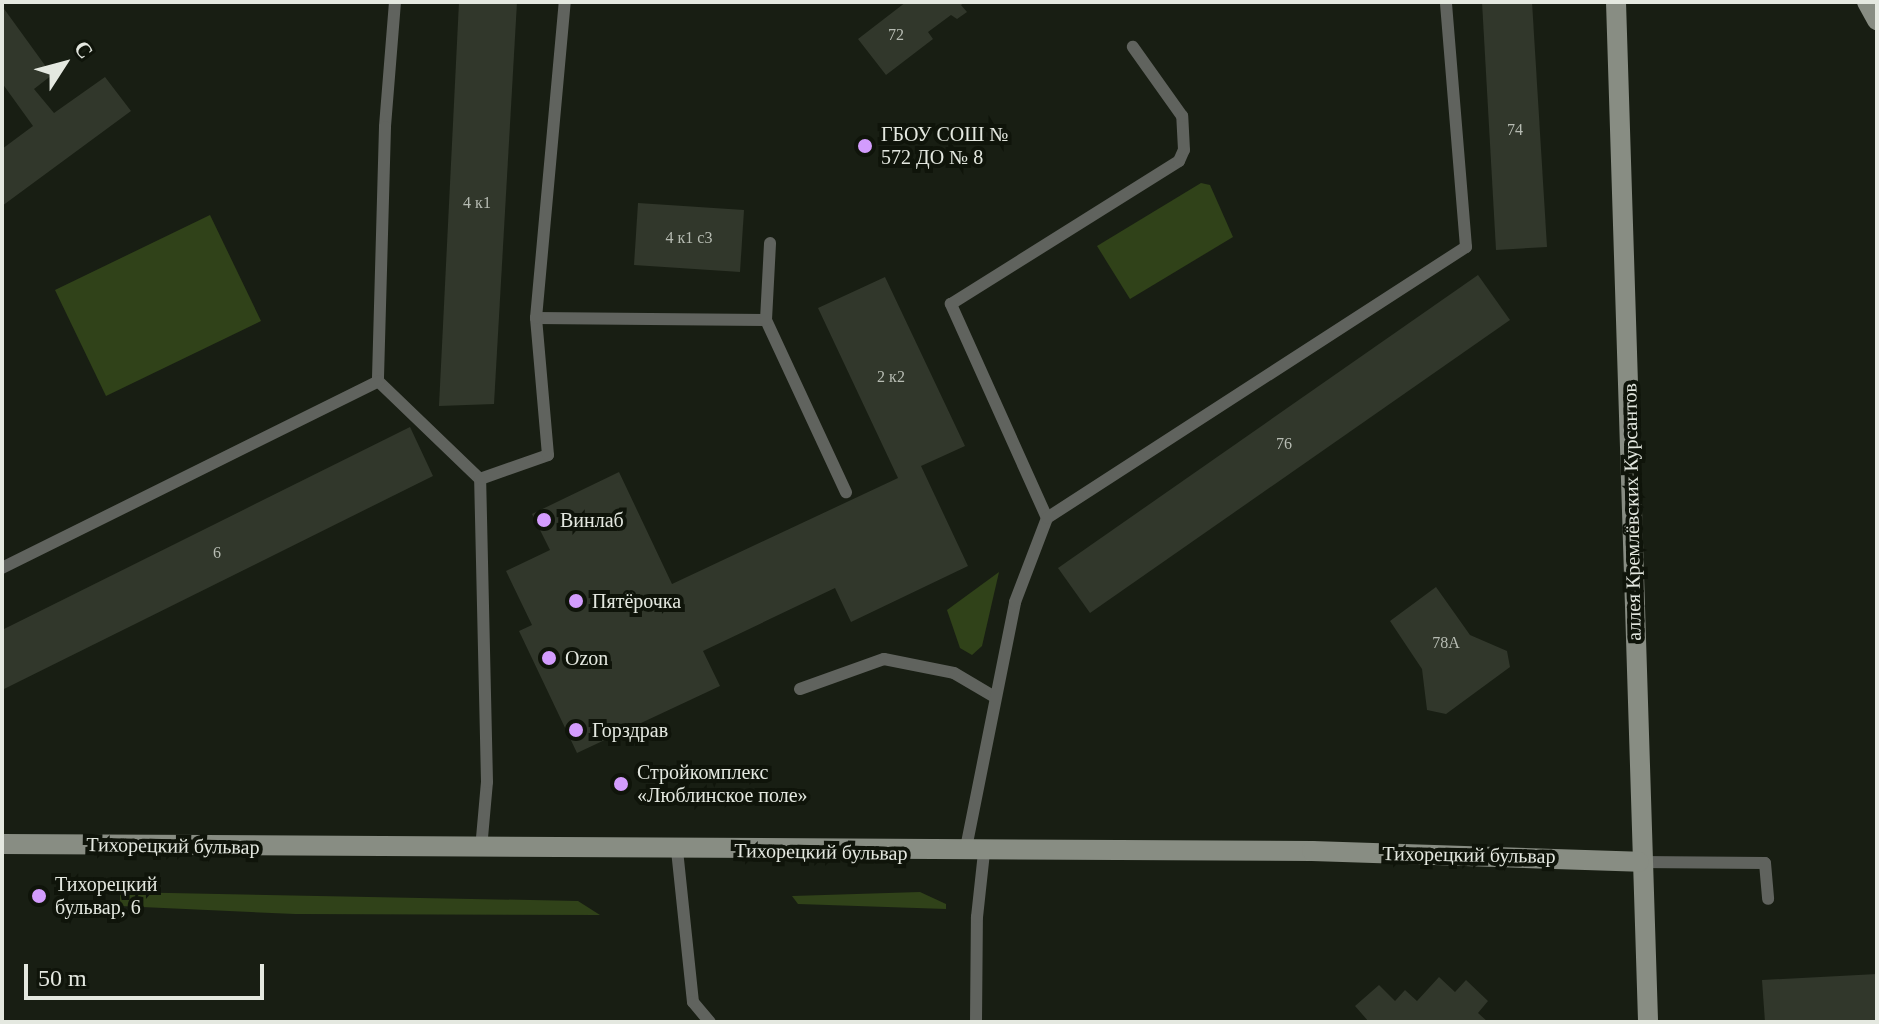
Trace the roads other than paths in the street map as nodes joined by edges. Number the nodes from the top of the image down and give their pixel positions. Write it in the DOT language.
graph roads {
  1 [pos="395,2"];
  2 [pos="565,2"];
  3 [pos="1446,2"];
  4 [pos="1616,2"];
  5 [pos="1867,2"];
  6 [pos="1877,20"];
  7 [pos="1133,47"];
  8 [pos="770,243"];
  9 [pos="536,318"];
  10 [pos="766,320"];
  11 [pos="378,381"];
  12 [pos="480,479"];
  13 [pos="846,492"];
  14 [pos="1047,518"];
  15 [pos="2,568"];
  16 [pos="800,689"];
  17 [pos="993,696"];
  18 [pos="2,844"];
  19 [pos="481,849"];
  20 [pos="677,850"];
  21 [pos="975,853"];
  22 [pos="1639,862"];
  23 [pos="1768,899"];
  24 [pos="710,1022"];
  25 [pos="976,1022"];
  26 [pos="1648,1022"];
  1 -- 11 [label="lane"];
  2 -- 9 [label="lane"];
  3 -- 14 [label="lane"];
  4 -- 22 [label="street, аллея Кремлёвских Курсантов"];
  5 -- 6 [label="street"];
  7 -- 14 [label="lane"];
  8 -- 10 [label="lane"];
  9 -- 10 [label="lane"];
  9 -- 12 [label="lane"];
  10 -- 13 [label="lane"];
  11 -- 12 [label="lane"];
  11 -- 15 [label="lane"];
  12 -- 19 [label="lane"];
  14 -- 17 [label="lane"];
  16 -- 17 [label="lane"];
  17 -- 21 [label="lane"];
  18 -- 19 [label="street, Тихорецкий бульвар"];
  19 -- 20 [label="street, Тихорецкий бульвар"];
  20 -- 21 [label="street, Тихорецкий бульвар"];
  20 -- 24 [label="lane"];
  21 -- 22 [label="street, Тихорецкий бульвар"];
  21 -- 25 [label="lane"];
  22 -- 23 [label="lane"];
  22 -- 26 [label="street, аллея Кремлёвских Курсантов"];
}
